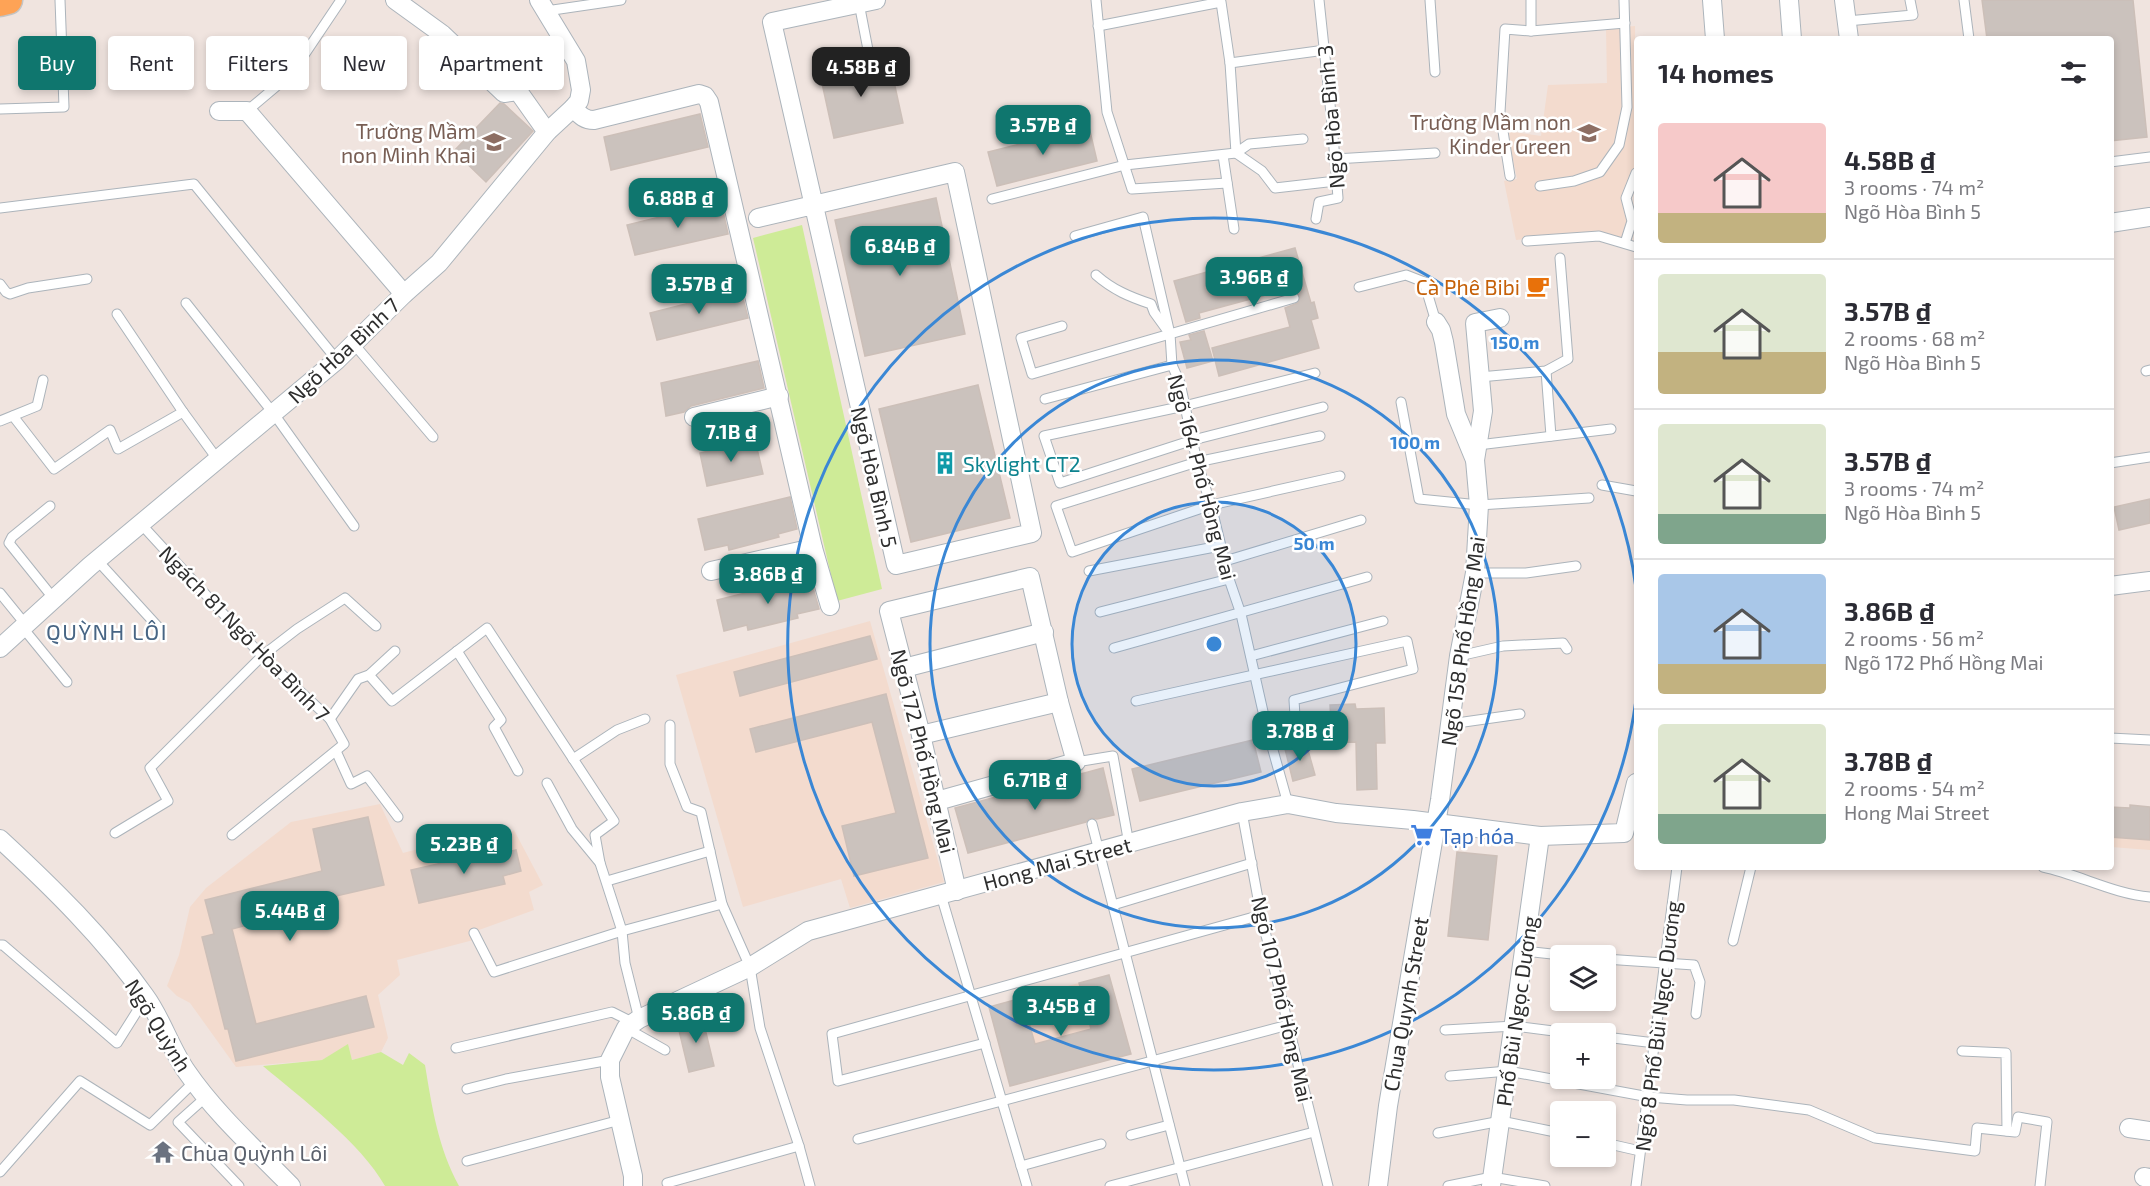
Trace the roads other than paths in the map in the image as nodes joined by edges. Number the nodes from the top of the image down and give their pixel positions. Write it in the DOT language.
graph roads {
  1 [pos="8,0"];
  2 [pos="60,0"];
  3 [pos="341,0"];
  4 [pos="395,0"];
  5 [pos="621,0"];
  6 [pos="1096,0"];
  7 [pos="1319,0"];
  8 [pos="1430,0"];
  9 [pos="1531,0"];
  10 [pos="1624,0"];
  11 [pos="1712,0"];
  12 [pos="1789,0"];
  13 [pos="1844,0"];
  14 [pos="1910,0"];
  15 [pos="1964,0"];
  16 [pos="868,1"];
  17 [pos="0,2"];
  18 [pos="835,4"];
  19 [pos="542,6"];
  20 [pos="1625,23"];
  21 [pos="1098,26"];
  22 [pos="1848,30"];
  23 [pos="1531,31"];
  24 [pos="1715,36"];
  25 [pos="1792,36"];
  26 [pos="1969,36"];
  27 [pos="1324,50"];
  28 [pos="869,55"];
  29 [pos="1230,63"];
  30 [pos="1435,72"];
  31 [pos="573,108"];
  32 [pos="0,109"];
  33 [pos="219,111"];
  34 [pos="247,111"];
  35 [pos="547,132"];
  36 [pos="1303,138"];
  37 [pos="1236,153"];
  38 [pos="1435,153"];
  39 [pos="1223,155"];
  40 [pos="2150,157"];
  41 [pos="1335,159"];
  42 [pos="2114,162"];
  43 [pos="1125,165"];
  44 [pos="1510,176"];
  45 [pos="1634,178"];
  46 [pos="1336,182"];
  47 [pos="1227,183"];
  48 [pos="1540,186"];
  49 [pos="992,199"];
  50 [pos="812,206"];
  51 [pos="0,208"];
  52 [pos="2150,217"];
  53 [pos="758,218"];
  54 [pos="1316,219"];
  55 [pos="2114,223"];
  56 [pos="1234,229"];
  57 [pos="1075,236"];
  58 [pos="1527,241"];
  59 [pos="1625,243"];
  60 [pos="1634,245"];
  61 [pos="1560,258"];
  62 [pos="1096,275"];
  63 [pos="87,279"];
  64 [pos="0,284"];
  65 [pos="1359,287"];
  66 [pos="404,294"];
  67 [pos="1294,298"];
  68 [pos="186,303"];
  69 [pos="117,314"];
  70 [pos="1500,318"];
  71 [pos="1436,322"];
  72 [pos="1062,326"];
  73 [pos="1170,334"];
  74 [pos="353,343"];
  75 [pos="337,360"];
  76 [pos="1172,365"];
  77 [pos="1546,371"];
  78 [pos="1315,373"];
  79 [pos="1480,377"];
  80 [pos="43,380"];
  81 [pos="779,396"];
  82 [pos="1045,399"];
  83 [pos="1401,402"];
  84 [pos="1184,406"];
  85 [pos="1323,407"];
  86 [pos="183,412"];
  87 [pos="274,414"];
  88 [pos="13,416"];
  89 [pos="694,417"];
  90 [pos="0,421"];
  91 [pos="1611,429"];
  92 [pos="1320,436"];
  93 [pos="1551,436"];
  94 [pos="433,437"];
  95 [pos="1193,440"];
  96 [pos="1477,452"];
  97 [pos="2150,457"];
  98 [pos="218,460"];
  99 [pos="1197,462"];
  100 [pos="2114,462"];
  101 [pos="1340,476"];
  102 [pos="1602,485"];
  103 [pos="1634,491"];
  104 [pos="1589,498"];
  105 [pos="1211,505"];
  106 [pos="1479,505"];
  107 [pos="50,506"];
  108 [pos="1361,520"];
  109 [pos="141,524"];
  110 [pos="354,526"];
  111 [pos="1220,546"];
  112 [pos="813,548"];
  113 [pos="97,560"];
  114 [pos="1225,561"];
  115 [pos="1576,566"];
  116 [pos="711,571"];
  117 [pos="1089,571"];
  118 [pos="1475,573"];
  119 [pos="1367,577"];
  120 [pos="1229,579"];
  121 [pos="2150,581"];
  122 [pos="2114,586"];
  123 [pos="0,593"];
  124 [pos="54,599"];
  125 [pos="830,606"];
  126 [pos="1100,612"];
  127 [pos="1241,614"];
  128 [pos="1383,621"];
  129 [pos="25,626"];
  130 [pos="376,626"];
  131 [pos="160,629"];
  132 [pos="1044,632"];
  133 [pos="0,648"];
  134 [pos="1114,648"];
  135 [pos="1566,649"];
  136 [pos="395,651"];
  137 [pos="457,651"];
  138 [pos="262,656"];
  139 [pos="1251,656"];
  140 [pos="1459,656"];
  141 [pos="904,668"];
  142 [pos="369,675"];
  143 [pos="1255,675"];
  144 [pos="67,682"];
  145 [pos="1136,701"];
  146 [pos="1059,702"];
  147 [pos="1520,714"];
  148 [pos="330,719"];
  149 [pos="645,719"];
  150 [pos="1450,724"];
  151 [pos="670,725"];
  152 [pos="1266,725"];
  153 [pos="921,735"];
  154 [pos="2114,738"];
  155 [pos="2150,740"];
  156 [pos="336,751"];
  157 [pos="573,759"];
  158 [pos="1076,762"];
  159 [pos="518,771"];
  160 [pos="547,783"];
  161 [pos="937,801"];
  162 [pos="1288,804"];
  163 [pos="1634,805"];
  164 [pos="1242,812"];
  165 [pos="398,817"];
  166 [pos="1436,823"];
  167 [pos="1092,824"];
  168 [pos="115,833"];
  169 [pos="232,835"];
  170 [pos="1630,835"];
  171 [pos="1540,837"];
  172 [pos="0,839"];
  173 [pos="1130,844"];
  174 [pos="710,851"];
  175 [pos="1099,852"];
  176 [pos="600,863"];
  177 [pos="1252,863"];
  178 [pos="1677,870"];
  179 [pos="1750,870"];
  180 [pos="2055,870"];
  181 [pos="607,881"];
  182 [pos="949,893"];
  183 [pos="2150,897"];
  184 [pos="722,904"];
  185 [pos="1113,905"];
  186 [pos="1261,915"];
  187 [pos="622,931"];
  188 [pos="474,933"];
  189 [pos="1733,941"];
  190 [pos="0,945"];
  191 [pos="1524,951"];
  192 [pos="1125,954"];
  193 [pos="1550,954"];
  194 [pos="1616,960"];
  195 [pos="1665,964"];
  196 [pos="750,967"];
  197 [pos="971,995"];
  198 [pos="146,997"];
  199 [pos="1696,1014"];
  200 [pos="633,1023"];
  201 [pos="1288,1024"];
  202 [pos="1514,1026"];
  203 [pos="1445,1030"];
  204 [pos="1550,1031"];
  205 [pos="1616,1038"];
  206 [pos="985,1043"];
  207 [pos="1655,1043"];
  208 [pos="456,1048"];
  209 [pos="666,1050"];
  210 [pos="1962,1051"];
  211 [pos="610,1060"];
  212 [pos="1153,1061"];
  213 [pos="1508,1071"];
  214 [pos="1450,1076"];
  215 [pos="194,1082"];
  216 [pos="466,1089"];
  217 [pos="206,1096"];
  218 [pos="1649,1097"];
  219 [pos="1001,1100"];
  220 [pos="620,1120"];
  221 [pos="1501,1120"];
  222 [pos="1169,1125"];
  223 [pos="2129,1128"];
  224 [pos="1550,1131"];
  225 [pos="2007,1131"];
  226 [pos="2150,1131"];
  227 [pos="1314,1132"];
  228 [pos="1438,1133"];
  229 [pos="1131,1135"];
  230 [pos="858,1139"];
  231 [pos="1101,1144"];
  232 [pos="800,1146"];
  233 [pos="1616,1146"];
  234 [pos="1640,1151"];
  235 [pos="467,1161"];
  236 [pos="1021,1166"];
  237 [pos="1181,1167"];
  238 [pos="0,1172"];
  239 [pos="1492,1182"];
  240 [pos="667,1183"];
  241 [pos="287,1185"];
  242 [pos="239,1186"];
  243 [pos="633,1186"];
  244 [pos="810,1186"];
  245 [pos="1027,1186"];
  246 [pos="1110,1186"];
  247 [pos="1185,1186"];
  248 [pos="1328,1186"];
  249 [pos="1378,1186"];
  250 [pos="1448,1186"];
  251 [pos="1545,1186"];
  252 [pos="1636,1186"];
  253 [pos="2040,1186"];
  1 -- 17 [label="main road"];
  2 -- 32 [label="lane"];
  3 -- 34 [label="lane"];
  4 -- 35 [label="street"];
  5 -- 19 [label="lane"];
  6 -- 21 [label="lane"];
  7 -- 27 [label="lane, Ngõ Hòa Bình 3"];
  8 -- 30 [label="lane"];
  9 -- 23 [label="lane"];
  10 -- 20 [label="lane"];
  11 -- 24 [label="street"];
  12 -- 25 [label="street"];
  13 -- 22 [label="street"];
  14 -- 22 [label="lane"];
  15 -- 26 [label="lane"];
  16 -- 18 [label="street, Ngõ Hòa Bình 5"];
  16 -- 28 [label="lane"];
  18 -- 50 [label="street, Ngõ Hòa Bình 5"];
  19 -- 31 [label="street"];
  20 -- 23 [label="lane"];
  20 -- 48 [label="lane"];
  21 -- 29 [label="lane"];
  21 -- 43 [label="lane"];
  23 -- 44 [label="lane"];
  27 -- 29 [label="lane"];
  27 -- 41 [label="lane, Ngõ Hòa Bình 3"];
  29 -- 37 [label="lane"];
  31 -- 35 [label="street, Ngõ Hòa Bình 7"];
  31 -- 81 [label="street"];
  33 -- 34 [label="street"];
  34 -- 66 [label="street"];
  35 -- 66 [label="street, Ngõ Hòa Bình 7"];
  36 -- 37 [label="lane"];
  37 -- 39 [label="lane"];
  37 -- 46 [label="lane"];
  38 -- 41 [label="lane"];
  39 -- 43 [label="lane"];
  39 -- 47 [label="lane"];
  40 -- 42 [label="lane"];
  41 -- 46 [label="lane, Ngõ Hòa Bình 3"];
  43 -- 47 [label="lane"];
  43 -- 49 [label="lane"];
  45 -- 59 [label="lane"];
  46 -- 54 [label="lane, Ngõ Hòa Bình 3"];
  47 -- 56 [label="lane"];
  50 -- 50 [label="street, Ngõ Hòa Bình 5"];
  50 -- 53 [label="street, Ngõ Hòa Bình 5"];
  51 -- 75 [label="lane"];
  52 -- 55 [label="street"];
  57 -- 73 [label="lane, Ngõ 164 Phố Hồng Mai"];
  58 -- 59 [label="lane"];
  59 -- 60 [label="lane"];
  61 -- 77 [label="lane"];
  62 -- 73 [label="lane"];
  63 -- 64 [label="lane"];
  65 -- 71 [label="lane"];
  66 -- 74 [label="street, Ngõ Hòa Bình 7"];
  67 -- 73 [label="lane"];
  68 -- 87 [label="lane"];
  69 -- 86 [label="lane"];
  70 -- 79 [label="street"];
  71 -- 96 [label="street, Ngõ 158 Phố Hồng Mai"];
  72 -- 73 [label="lane"];
  73 -- 76 [label="lane, Ngõ 164 Phố Hồng Mai"];
  74 -- 75 [label="street, Ngõ Hòa Bình 7"];
  74 -- 94 [label="lane"];
  75 -- 87 [label="street, Ngõ Hòa Bình 7"];
  76 -- 82 [label="lane"];
  76 -- 84 [label="lane, Ngõ 164 Phố Hồng Mai"];
  77 -- 79 [label="lane"];
  77 -- 93 [label="lane"];
  78 -- 84 [label="lane"];
  79 -- 96 [label="street"];
  80 -- 88 [label="lane"];
  81 -- 89 [label="street"];
  81 -- 112 [label="street"];
  83 -- 106 [label="lane"];
  84 -- 95 [label="lane, Ngõ 164 Phố Hồng Mai"];
  84 -- 95 [label="lane"];
  85 -- 95 [label="lane"];
  86 -- 88 [label="lane"];
  86 -- 98 [label="lane"];
  87 -- 98 [label="street, Ngõ Hòa Bình 7"];
  87 -- 110 [label="lane"];
  88 -- 90 [label="lane"];
  91 -- 93 [label="lane"];
  92 -- 99 [label="lane"];
  93 -- 96 [label="lane"];
  95 -- 99 [label="lane, Ngõ 164 Phố Hồng Mai"];
  96 -- 106 [label="street, Ngõ 158 Phố Hồng Mai"];
  97 -- 100 [label="lane"];
  98 -- 109 [label="street, Ngõ Hòa Bình 7"];
  99 -- 105 [label="lane, Ngõ 164 Phố Hồng Mai"];
  99 -- 105 [label="lane"];
  101 -- 105 [label="lane"];
  102 -- 103 [label="lane"];
  104 -- 106 [label="lane"];
  105 -- 111 [label="lane, Ngõ 164 Phố Hồng Mai"];
  106 -- 118 [label="street, Ngõ 158 Phố Hồng Mai"];
  107 -- 124 [label="lane"];
  108 -- 114 [label="lane"];
  109 -- 113 [label="street, Ngõ Hòa Bình 7"];
  109 -- 138 [label="lane, Ngách 81 Ngõ Hòa Bình 7"];
  111 -- 114 [label="lane, Ngõ 164 Phố Hồng Mai"];
  111 -- 117 [label="lane"];
  112 -- 116 [label="street"];
  112 -- 125 [label="street"];
  113 -- 124 [label="street, Ngõ Hòa Bình 7"];
  113 -- 131 [label="lane"];
  114 -- 120 [label="lane, Ngõ 164 Phố Hồng Mai"];
  115 -- 118 [label="lane"];
  118 -- 140 [label="street, Ngõ 158 Phố Hồng Mai"];
  119 -- 127 [label="lane"];
  120 -- 126 [label="lane"];
  120 -- 127 [label="lane, Ngõ 164 Phố Hồng Mai"];
  121 -- 122 [label="street"];
  123 -- 129 [label="lane"];
  124 -- 129 [label="street, Ngõ Hòa Bình 7"];
  127 -- 134 [label="lane"];
  127 -- 139 [label="lane, Ngõ 164 Phố Hồng Mai"];
  128 -- 139 [label="lane"];
  129 -- 133 [label="street, Ngõ Hòa Bình 7"];
  129 -- 144 [label="lane"];
  130 -- 138 [label="lane"];
  132 -- 141 [label="street"];
  132 -- 141 [label="street, Ngõ 172 Phố Hồng Mai"];
  132 -- 146 [label="street"];
  135 -- 140 [label="lane"];
  136 -- 142 [label="lane"];
  137 -- 142 [label="lane"];
  137 -- 157 [label="lane"];
  137 -- 159 [label="lane"];
  138 -- 148 [label="lane, Ngách 81 Ngõ Hòa Bình 7"];
  138 -- 168 [label="lane"];
  139 -- 143 [label="lane, Ngõ 164 Phố Hồng Mai"];
  140 -- 150 [label="street, Ngõ 158 Phố Hồng Mai"];
  141 -- 153 [label="street, Ngõ 172 Phố Hồng Mai"];
  142 -- 148 [label="lane"];
  143 -- 145 [label="lane"];
  143 -- 152 [label="lane, Ngõ 164 Phố Hồng Mai"];
  143 -- 152 [label="lane"];
  146 -- 153 [label="street"];
  146 -- 158 [label="street"];
  147 -- 150 [label="lane"];
  148 -- 156 [label="lane, Ngách 81 Ngõ Hòa Bình 7"];
  149 -- 157 [label="lane"];
  150 -- 166 [label="street, Ngõ 158 Phố Hồng Mai"];
  151 -- 174 [label="lane"];
  152 -- 162 [label="lane, Ngõ 164 Phố Hồng Mai"];
  153 -- 161 [label="street, Ngõ 172 Phố Hồng Mai"];
  154 -- 155 [label="lane"];
  156 -- 165 [label="lane"];
  156 -- 169 [label="lane"];
  157 -- 176 [label="lane"];
  158 -- 161 [label="street"];
  158 -- 173 [label="lane"];
  160 -- 176 [label="lane"];
  161 -- 182 [label="street, Ngõ 172 Phố Hồng Mai"];
  162 -- 164 [label="street, Hong Mai Street"];
  162 -- 166 [label="street, Hong Mai Street"];
  163 -- 170 [label="street, Hong Mai Street"];
  164 -- 173 [label="street, Hong Mai Street"];
  164 -- 177 [label="lane, Ngõ 107 Phố Hồng Mai"];
  166 -- 171 [label="street, Hong Mai Street"];
  166 -- 249 [label="street, Chua Quynh Street"];
  167 -- 175 [label="lane"];
  170 -- 171 [label="street, Hong Mai Street"];
  171 -- 191 [label="street, Phố Bùi Ngọc Dương"];
  172 -- 198 [label="street, Ngõ Quỳnh"];
  173 -- 175 [label="street, Hong Mai Street"];
  174 -- 181 [label="lane"];
  174 -- 184 [label="lane"];
  175 -- 182 [label="street, Hong Mai Street"];
  175 -- 185 [label="lane"];
  176 -- 181 [label="lane"];
  177 -- 185 [label="lane"];
  177 -- 186 [label="lane, Ngõ 107 Phố Hồng Mai"];
  178 -- 195 [label="lane, Ngõ 8 Phố Bùi Ngọc Dương"];
  179 -- 189 [label="lane"];
  180 -- 183 [label="lane"];
  181 -- 187 [label="lane"];
  182 -- 196 [label="street, Hong Mai Street"];
  182 -- 197 [label="lane"];
  184 -- 187 [label="lane"];
  184 -- 196 [label="lane"];
  185 -- 192 [label="lane"];
  186 -- 192 [label="lane"];
  186 -- 201 [label="lane, Ngõ 107 Phố Hồng Mai"];
  187 -- 188 [label="lane"];
  187 -- 200 [label="lane"];
  190 -- 198 [label="lane"];
  191 -- 193 [label="lane"];
  191 -- 202 [label="street, Phố Bùi Ngọc Dương"];
  192 -- 197 [label="lane"];
  192 -- 212 [label="lane"];
  194 -- 195 [label="lane"];
  195 -- 199 [label="lane"];
  195 -- 207 [label="lane, Ngõ 8 Phố Bùi Ngọc Dương"];
  196 -- 200 [label="street, Hong Mai Street"];
  196 -- 232 [label="lane"];
  197 -- 206 [label="lane"];
  197 -- 206 [label="lane"];
  198 -- 215 [label="street, Ngõ Quỳnh"];
  200 -- 208 [label="lane"];
  200 -- 209 [label="lane"];
  200 -- 211 [label="street"];
  201 -- 212 [label="lane"];
  201 -- 227 [label="lane, Ngõ 107 Phố Hồng Mai"];
  202 -- 203 [label="lane"];
  202 -- 204 [label="lane"];
  202 -- 213 [label="street, Phố Bùi Ngọc Dương"];
  205 -- 207 [label="lane"];
  206 -- 219 [label="lane"];
  207 -- 218 [label="lane, Ngõ 8 Phố Bùi Ngọc Dương"];
  210 -- 225 [label="lane"];
  211 -- 216 [label="lane"];
  211 -- 220 [label="street"];
  212 -- 219 [label="lane"];
  212 -- 222 [label="lane"];
  213 -- 214 [label="lane"];
  213 -- 218 [label="lane"];
  213 -- 221 [label="street, Phố Bùi Ngọc Dương"];
  215 -- 217 [label="street, Ngõ Quỳnh"];
  215 -- 238 [label="lane"];
  217 -- 241 [label="street, Ngõ Quỳnh"];
  217 -- 242 [label="lane"];
  218 -- 225 [label="lane"];
  218 -- 234 [label="lane, Ngõ 8 Phố Bùi Ngọc Dương"];
  219 -- 230 [label="lane"];
  219 -- 236 [label="lane"];
  220 -- 235 [label="lane"];
  220 -- 243 [label="street"];
  221 -- 224 [label="lane"];
  221 -- 228 [label="lane"];
  221 -- 239 [label="street, Phố Bùi Ngọc Dương"];
  222 -- 229 [label="lane"];
  222 -- 237 [label="lane"];
  223 -- 226 [label="street"];
  225 -- 253 [label="lane"];
  227 -- 237 [label="lane"];
  227 -- 248 [label="lane, Ngõ 107 Phố Hồng Mai"];
  231 -- 236 [label="lane"];
  232 -- 240 [label="lane"];
  232 -- 244 [label="lane"];
  233 -- 234 [label="lane"];
  234 -- 252 [label="lane, Ngõ 8 Phố Bùi Ngọc Dương"];
  236 -- 245 [label="lane"];
  237 -- 246 [label="lane"];
  237 -- 247 [label="lane"];
  239 -- 250 [label="lane"];
  239 -- 251 [label="lane"];
}
